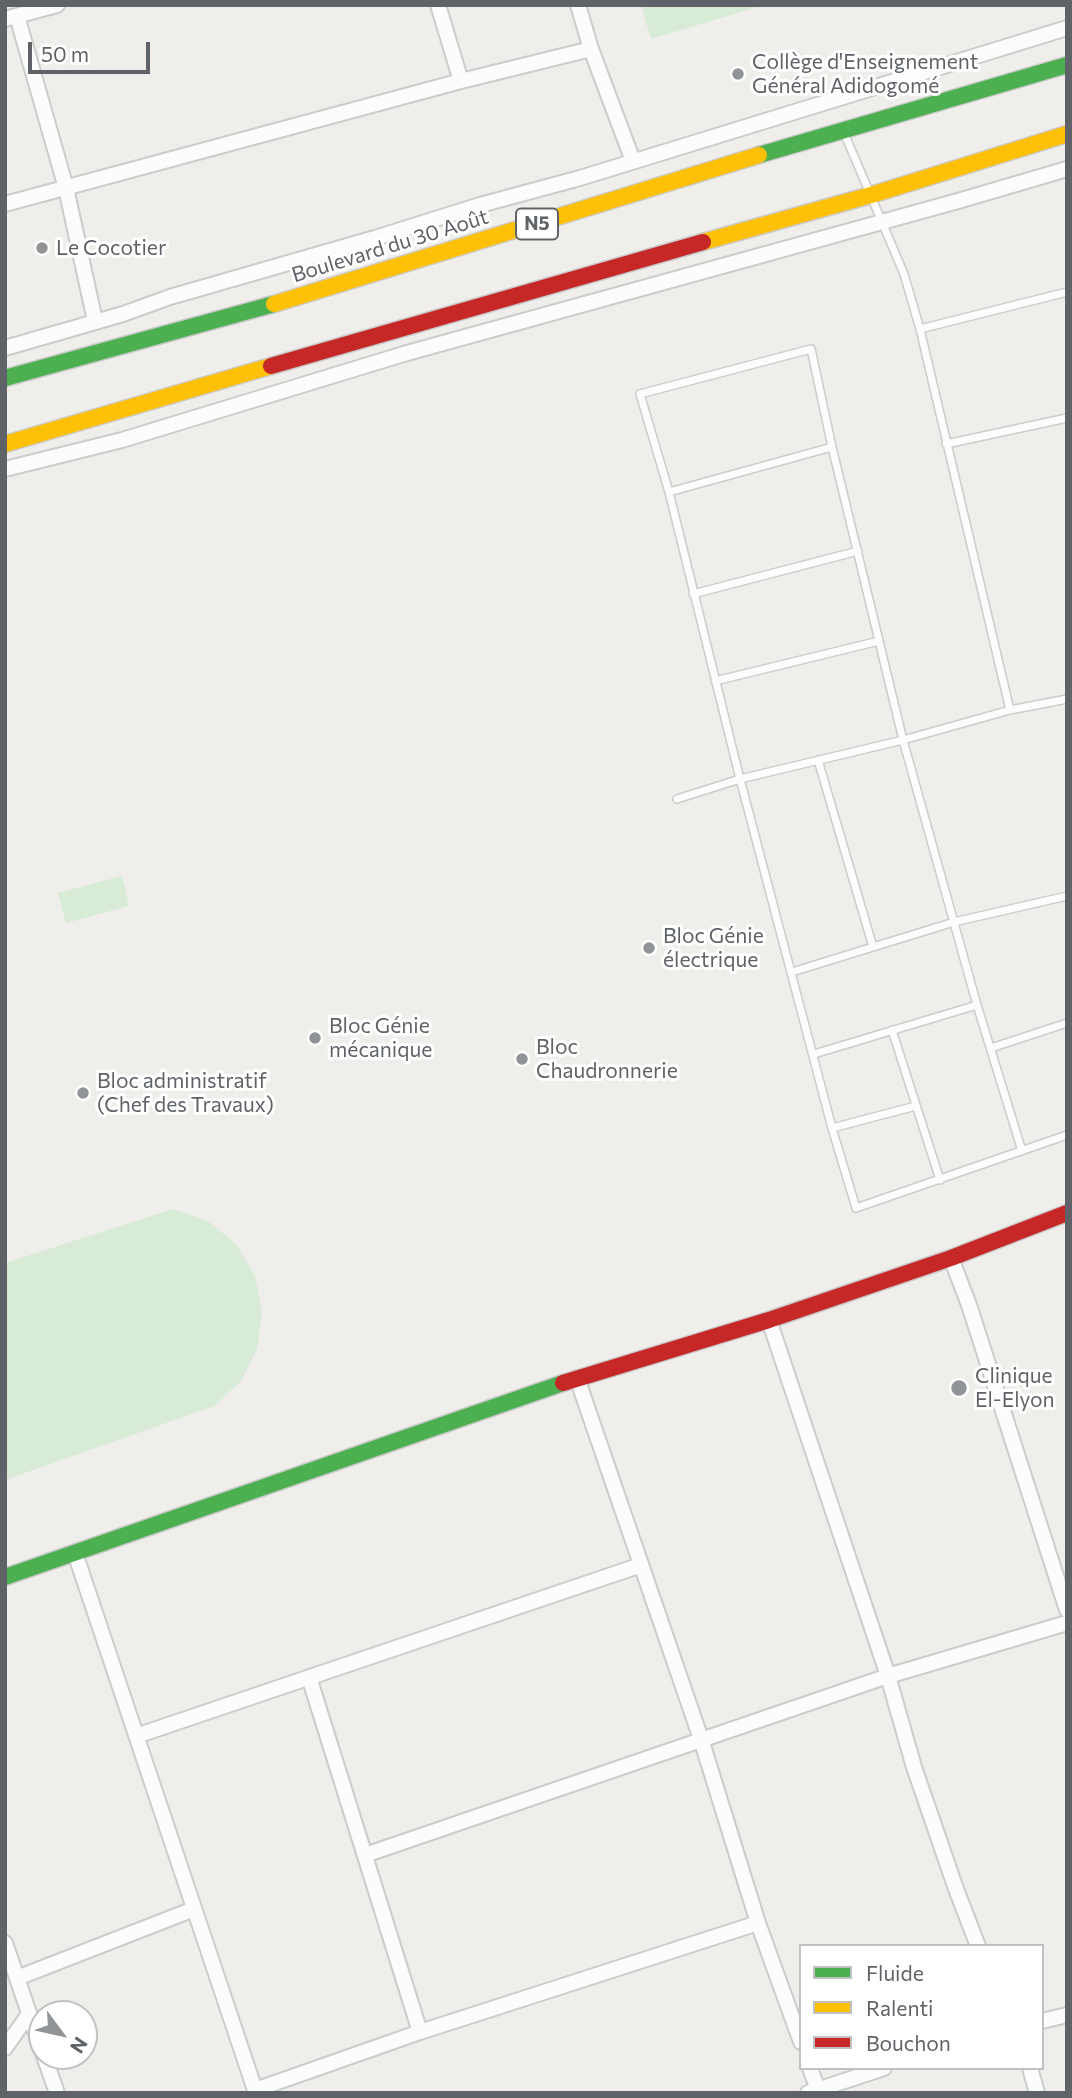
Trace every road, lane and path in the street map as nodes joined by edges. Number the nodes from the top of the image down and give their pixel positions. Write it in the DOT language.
graph roads {
  1 [pos="57,5"];
  2 [pos="438,5"];
  3 [pos="578,5"];
  4 [pos="11,18"];
  5 [pos="1067,27"];
  6 [pos="591,49"];
  7 [pos="1067,65"];
  8 [pos="461,81"];
  9 [pos="843,131"];
  10 [pos="1067,134"];
  11 [pos="633,160"];
  12 [pos="1067,169"];
  13 [pos="66,188"];
  14 [pos="871,195"];
  15 [pos="5,204"];
  16 [pos="881,222"];
  17 [pos="1067,292"];
  18 [pos="94,321"];
  19 [pos="920,329"];
  20 [pos="5,348"];
  21 [pos="5,378"];
  22 [pos="1067,418"];
  23 [pos="5,444"];
  24 [pos="946,444"];
  25 [pos="832,447"];
  26 [pos="5,470"];
  27 [pos="669,492"];
  28 [pos="858,551"];
  29 [pos="693,594"];
  30 [pos="879,641"];
  31 [pos="715,681"];
  32 [pos="1067,699"];
  33 [pos="1010,710"];
  34 [pos="903,740"];
  35 [pos="818,760"];
  36 [pos="740,779"];
  37 [pos="677,799"];
  38 [pos="1067,896"];
  39 [pos="954,922"];
  40 [pos="873,947"];
  41 [pos="792,972"];
  42 [pos="977,1005"];
  43 [pos="1067,1023"];
  44 [pos="892,1030"];
  45 [pos="991,1048"];
  46 [pos="814,1054"];
  47 [pos="916,1106"];
  48 [pos="832,1128"];
  49 [pos="1067,1135"];
  50 [pos="1022,1151"];
  51 [pos="940,1180"];
  52 [pos="1067,1213"];
  53 [pos="951,1258"];
  54 [pos="769,1320"];
  55 [pos="577,1378"];
  56 [pos="75,1553"];
  57 [pos="641,1565"];
  58 [pos="5,1577"];
  59 [pos="1067,1610"];
  60 [pos="1067,1623"];
  61 [pos="888,1676"];
  62 [pos="309,1678"];
  63 [pos="136,1736"];
  64 [pos="701,1739"];
  65 [pos="365,1855"];
  66 [pos="194,1909"];
  67 [pos="758,1923"];
  68 [pos="5,1943"];
  69 [pos="977,1944"];
  70 [pos="17,1978"];
  71 [pos="28,2011"];
  72 [pos="28,2015"];
  73 [pos="1067,2015"];
  74 [pos="1044,2021"];
  75 [pos="420,2032"];
  76 [pos="799,2036"];
  77 [pos="5,2048"];
  78 [pos="49,2070"];
  79 [pos="810,2070"];
  80 [pos="878,2070"];
  81 [pos="1031,2070"];
  82 [pos="255,2092"];
  83 [pos="815,2092"];
  84 [pos="57,2093"];
  85 [pos="1037,2093"];
  1 -- 4 [label="street"];
  2 -- 8 [label="street"];
  3 -- 6 [label="street"];
  4 -- 13 [label="street"];
  5 -- 11 [label="street"];
  6 -- 8 [label="street"];
  6 -- 11 [label="street"];
  7 -- 9 [label="main road, Boulevard du 30 Août / N5"];
  8 -- 13 [label="street"];
  9 -- 14 [label="lane"];
  9 -- 21 [label="main road, Boulevard du 30 Août / N5"];
  10 -- 14 [label="main road"];
  11 -- 18 [label="street"];
  12 -- 16 [label="street"];
  13 -- 15 [label="street"];
  13 -- 18 [label="street"];
  14 -- 16 [label="lane"];
  14 -- 23 [label="main road"];
  16 -- 19 [label="lane"];
  16 -- 26 [label="street"];
  17 -- 19 [label="lane"];
  18 -- 20 [label="street"];
  19 -- 24 [label="lane"];
  22 -- 24 [label="lane"];
  24 -- 33 [label="lane"];
  25 -- 27 [label="lane"];
  25 -- 27 [label="lane"];
  25 -- 28 [label="lane"];
  27 -- 29 [label="lane"];
  28 -- 29 [label="lane"];
  28 -- 30 [label="lane"];
  29 -- 31 [label="lane"];
  30 -- 31 [label="lane"];
  30 -- 34 [label="lane"];
  31 -- 36 [label="lane"];
  32 -- 33 [label="lane"];
  33 -- 34 [label="lane"];
  34 -- 35 [label="lane"];
  34 -- 39 [label="lane"];
  35 -- 36 [label="lane"];
  35 -- 40 [label="lane"];
  36 -- 37 [label="lane"];
  36 -- 41 [label="lane"];
  38 -- 39 [label="lane"];
  39 -- 40 [label="lane"];
  39 -- 42 [label="lane"];
  40 -- 41 [label="lane"];
  41 -- 46 [label="lane"];
  42 -- 44 [label="lane"];
  42 -- 45 [label="lane"];
  43 -- 45 [label="lane"];
  44 -- 46 [label="lane"];
  44 -- 47 [label="lane"];
  45 -- 50 [label="lane"];
  46 -- 48 [label="lane"];
  47 -- 48 [label="lane"];
  47 -- 51 [label="lane"];
  48 -- 51 [label="lane"];
  49 -- 50 [label="lane"];
  50 -- 51 [label="lane"];
  52 -- 53 [label="main road"];
  53 -- 54 [label="main road"];
  53 -- 59 [label="street"];
  54 -- 55 [label="main road"];
  54 -- 61 [label="street"];
  55 -- 56 [label="main road"];
  55 -- 57 [label="street"];
  56 -- 58 [label="main road"];
  56 -- 63 [label="street"];
  57 -- 62 [label="street"];
  57 -- 64 [label="street"];
  60 -- 61 [label="street"];
  61 -- 64 [label="street"];
  61 -- 69 [label="street"];
  62 -- 63 [label="street"];
  62 -- 65 [label="street"];
  63 -- 66 [label="street"];
  64 -- 65 [label="street"];
  64 -- 67 [label="street"];
  65 -- 75 [label="street"];
  66 -- 70 [label="street"];
  66 -- 82 [label="street"];
  67 -- 75 [label="street"];
  67 -- 76 [label="street"];
  68 -- 70 [label="street"];
  70 -- 71 [label="street"];
  72 -- 77 [label="street"];
  73 -- 74 [label="street"];
  75 -- 82 [label="street"];
  78 -- 84 [label="street"];
  79 -- 83 [label="street"];
  80 -- 83 [label="street"];
  81 -- 85 [label="street"];
}
